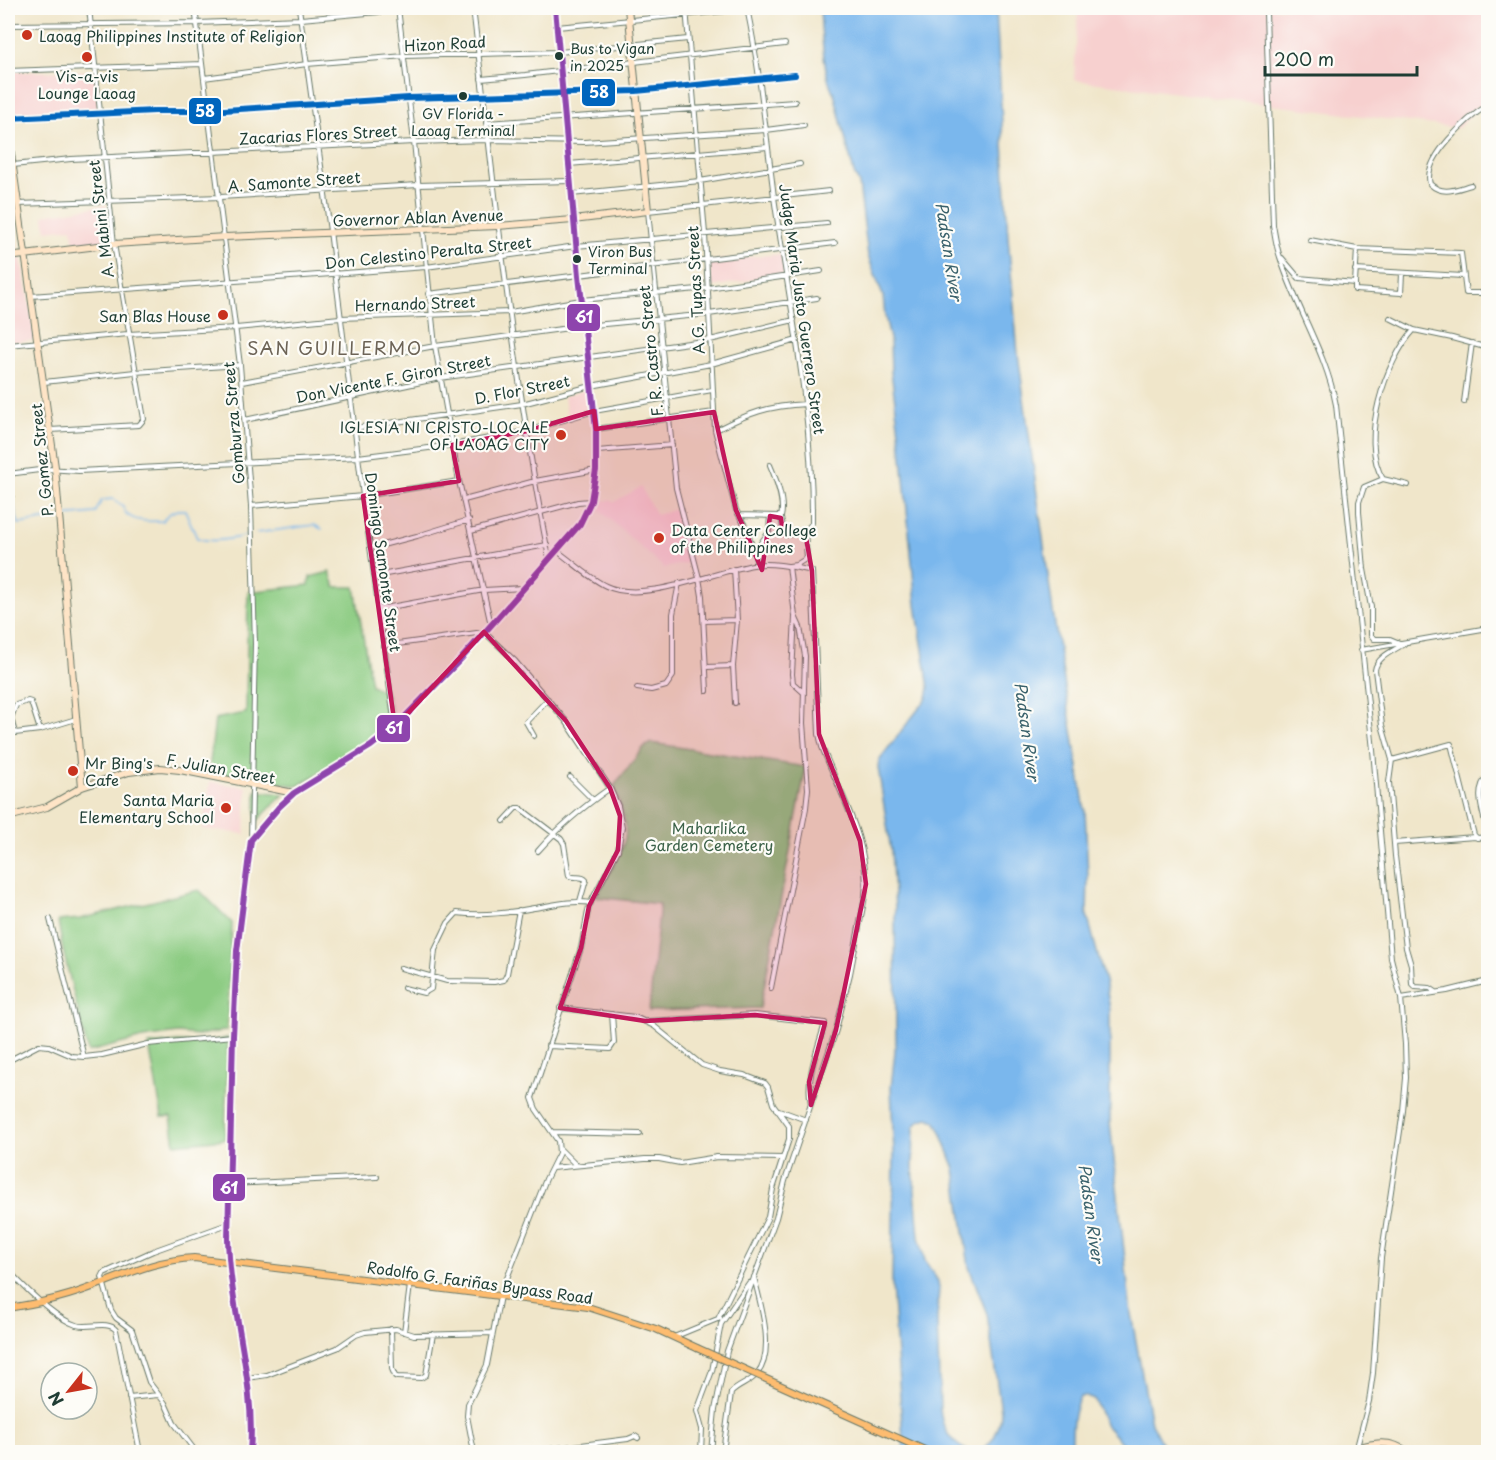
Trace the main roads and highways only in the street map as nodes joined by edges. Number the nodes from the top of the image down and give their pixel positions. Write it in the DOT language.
graph roads {
  1 [pos="555,8"];
  2 [pos="628,8"];
  3 [pos="8,132"];
  4 [pos="648,211"];
  5 [pos="573,220"];
  6 [pos="25,256"];
  7 [pos="8,257"];
  8 [pos="82,787"];
  9 [pos="294,793"];
  10 [pos="8,817"];
  11 [pos="228,1262"];
  12 [pos="8,1308"];
  13 [pos="250,1451"];
  14 [pos="928,1452"];
  15 [pos="1347,1452"];
  16 [pos="1407,1452"];
  1 -- 5 [label="main road"];
  2 -- 4 [label="main road, F. R. Castro Street"];
  3 -- 6 [label="main road, P. Gomez Street"];
  4 -- 5 [label="main road, Governor Ablan Avenue"];
  5 -- 6 [label="main road, Governor Ablan Avenue"];
  5 -- 9 [label="main road"];
  6 -- 7 [label="main road, Governor Ablan Avenue"];
  6 -- 8 [label="main road, P. Gomez Street"];
  8 -- 9 [label="main road, F. Julian Street"];
  8 -- 10 [label="main road, F. Julian Street"];
  9 -- 11 [label="main road"];
  11 -- 12 [label="main road, Rodolfo G. Fariñas Bypass Road"];
  11 -- 13 [label="main road"];
  11 -- 14 [label="main road, Rodolfo G. Fariñas Bypass Road, bridge"];
  15 -- 16 [label="main road"];
}
